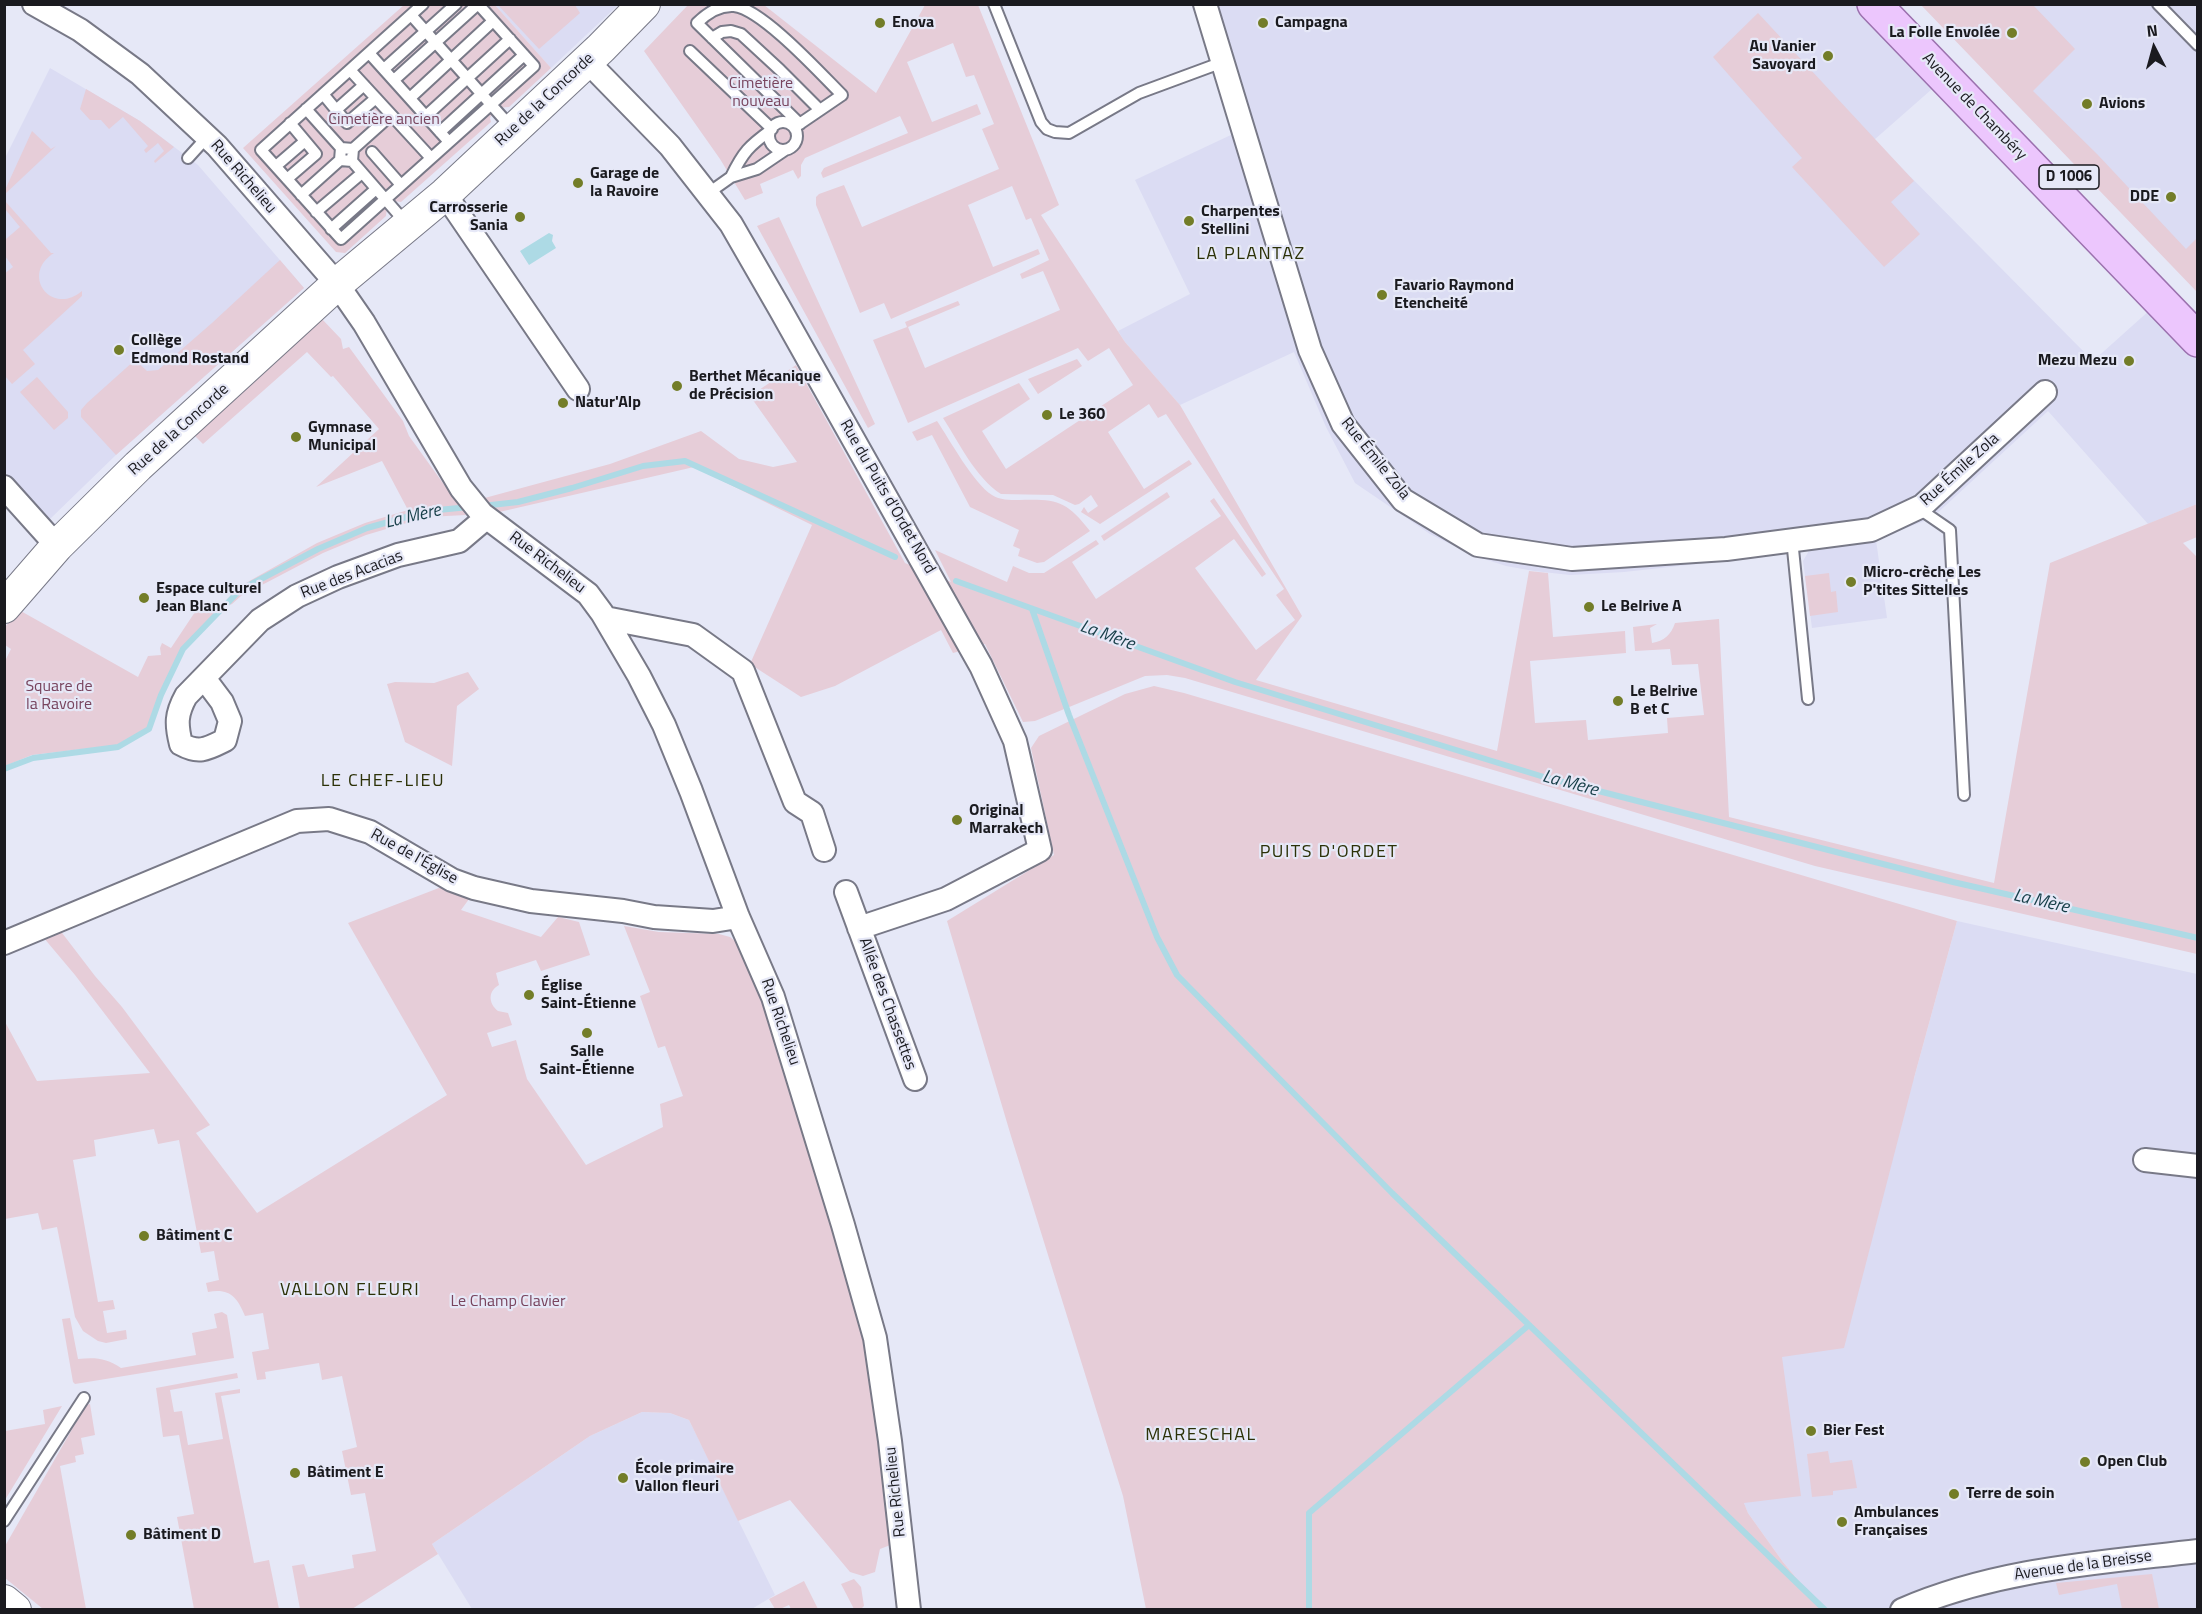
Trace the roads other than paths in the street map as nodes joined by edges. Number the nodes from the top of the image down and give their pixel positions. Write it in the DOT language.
graph roads {
  1 [pos="34,4"];
  2 [pos="423,4"];
  3 [pos="456,4"];
  4 [pos="478,4"];
  5 [pos="644,4"];
  6 [pos="994,4"];
  7 [pos="1205,4"];
  8 [pos="1875,4"];
  9 [pos="1902,4"];
  10 [pos="2158,4"];
  11 [pos="411,15"];
  12 [pos="493,21"];
  13 [pos="426,32"];
  14 [pos="712,38"];
  15 [pos="510,39"];
  16 [pos="436,42"];
  17 [pos="2198,45"];
  18 [pos="690,51"];
  19 [pos="369,53"];
  20 [pos="524,55"];
  21 [pos="1926,57"];
  22 [pos="451,60"];
  23 [pos="587,61"];
  24 [pos="1223,62"];
  25 [pos="1960,64"];
  26 [pos="384,69"];
  27 [pos="350,70"];
  28 [pos="468,78"];
  29 [pos="394,80"];
  30 [pos="364,85"];
  31 [pos="323,94"];
  32 [pos="482,94"];
  33 [pos="376,98"];
  34 [pos="410,98"];
  35 [pos="491,105"];
  36 [pos="306,109"];
  37 [pos="336,110"];
  38 [pos="820,110"];
  39 [pos="391,115"];
  40 [pos="426,116"];
  41 [pos="290,123"];
  42 [pos="797,126"];
  43 [pos="513,130"];
  44 [pos="771,130"];
  45 [pos="440,132"];
  46 [pos="208,136"];
  47 [pos="305,141"];
  48 [pos="449,142"];
  49 [pos="341,148"];
  50 [pos="353,149"];
  51 [pos="785,150"];
  52 [pos="372,152"];
  53 [pos="188,158"];
  54 [pos="431,158"];
  55 [pos="340,160"];
  56 [pos="352,161"];
  57 [pos="276,166"];
  58 [pos="362,173"];
  59 [pos="731,177"];
  60 [pos="287,179"];
  61 [pos="401,185"];
  62 [pos="376,189"];
  63 [pos="445,194"];
  64 [pos="707,194"];
  65 [pos="301,195"];
  66 [pos="386,200"];
  67 [pos="316,212"];
  68 [pos="409,225"];
  69 [pos="331,229"];
  70 [pos="2134,274"];
  71 [pos="337,284"];
  72 [pos="2188,299"];
  73 [pos="2198,339"];
  74 [pos="578,389"];
  75 [pos="2045,392"];
  76 [pos="4,487"];
  77 [pos="1918,508"];
  78 [pos="484,516"];
  79 [pos="1792,539"];
  80 [pos="57,546"];
  81 [pos="4,607"];
  82 [pos="605,618"];
  83 [pos="204,678"];
  84 [pos="1808,699"];
  85 [pos="1965,795"];
  86 [pos="824,849"];
  87 [pos="1040,850"];
  88 [pos="846,892"];
  89 [pos="738,917"];
  90 [pos="859,928"];
  91 [pos="4,943"];
  92 [pos="915,1079"];
  93 [pos="2145,1160"];
  94 [pos="2198,1166"];
  95 [pos="84,1398"];
  96 [pos="4,1521"];
  97 [pos="2198,1551"];
  98 [pos="4,1601"];
  99 [pos="15,1610"];
  100 [pos="909,1610"];
  101 [pos="1902,1610"];
  1 -- 46 [label="street, Rue Richelieu"];
  2 -- 11 [label="lane"];
  3 -- 13 [label="lane"];
  4 -- 12 [label="lane"];
  4 -- 16 [label="lane"];
  5 -- 23 [label="street, Rue de la Concorde"];
  6 -- 24 [label="lane"];
  7 -- 24 [label="street, Rue Émile Zola"];
  8 -- 21 [label="main road, Avenue de Chambéry / D 1006"];
  9 -- 25 [label="main road, Avenue de Chambéry / D 1006"];
  10 -- 17 [label="lane"];
  11 -- 13 [label="lane"];
  11 -- 19 [label="lane"];
  12 -- 15 [label="lane"];
  12 -- 22 [label="lane"];
  13 -- 16 [label="lane"];
  13 -- 26 [label="lane"];
  14 -- 38 [label="lane"];
  14 -- 38 [label="lane"];
  14 -- 42 [label="lane"];
  15 -- 20 [label="lane"];
  15 -- 28 [label="lane"];
  16 -- 22 [label="lane"];
  16 -- 29 [label="lane"];
  18 -- 44 [label="lane"];
  19 -- 26 [label="lane"];
  19 -- 27 [label="lane"];
  20 -- 32 [label="lane"];
  20 -- 35 [label="lane"];
  21 -- 25 [label="main road"];
  21 -- 70 [label="main road, Avenue de Chambéry / D 1006"];
  22 -- 28 [label="lane"];
  22 -- 34 [label="lane"];
  23 -- 43 [label="street, Rue de la Concorde"];
  23 -- 64 [label="street, Rue du Puits d'Ordet Nord"];
  24 -- 79 [label="street, Rue Émile Zola"];
  25 -- 72 [label="main road, Avenue de Chambéry / D 1006"];
  26 -- 29 [label="lane"];
  27 -- 30 [label="lane"];
  27 -- 31 [label="lane"];
  28 -- 32 [label="lane"];
  28 -- 40 [label="lane"];
  29 -- 34 [label="lane"];
  30 -- 33 [label="lane"];
  30 -- 37 [label="lane"];
  31 -- 36 [label="lane"];
  31 -- 37 [label="lane"];
  32 -- 35 [label="lane"];
  32 -- 45 [label="lane"];
  33 -- 37 [label="lane"];
  33 -- 39 [label="lane"];
  34 -- 40 [label="lane"];
  35 -- 43 [label="lane"];
  35 -- 48 [label="lane"];
  36 -- 41 [label="lane"];
  36 -- 49 [label="lane"];
  38 -- 42 [label="lane"];
  39 -- 50 [label="lane"];
  39 -- 54 [label="lane"];
  40 -- 45 [label="lane"];
  41 -- 47 [label="lane"];
  41 -- 57 [label="lane"];
  42 -- 44 [label="lane"];
  42 -- 51 [label="lane"];
  43 -- 63 [label="street, Rue de la Concorde"];
  44 -- 51 [label="lane"];
  44 -- 59 [label="lane"];
  45 -- 48 [label="lane"];
  46 -- 53 [label="lane"];
  46 -- 71 [label="street, Rue Richelieu"];
  47 -- 57 [label="lane"];
  47 -- 60 [label="lane"];
  48 -- 54 [label="lane"];
  49 -- 50 [label="lane"];
  49 -- 55 [label="lane"];
  50 -- 56 [label="lane"];
  51 -- 59 [label="lane"];
  52 -- 61 [label="lane"];
  54 -- 61 [label="lane"];
  55 -- 56 [label="lane"];
  55 -- 65 [label="lane"];
  56 -- 58 [label="lane"];
  57 -- 60 [label="lane"];
  58 -- 62 [label="lane"];
  58 -- 67 [label="lane"];
  59 -- 64 [label="lane"];
  60 -- 65 [label="lane"];
  61 -- 66 [label="lane"];
  62 -- 66 [label="lane"];
  62 -- 69 [label="lane"];
  63 -- 68 [label="street, Rue de la Concorde"];
  63 -- 74 [label="street"];
  64 -- 87 [label="street, Rue du Puits d'Ordet Nord"];
  65 -- 67 [label="lane"];
  66 -- 68 [label="lane"];
  66 -- 69 [label="lane"];
  67 -- 69 [label="lane"];
  68 -- 71 [label="street, Rue de la Concorde"];
  70 -- 72 [label="main road"];
  70 -- 73 [label="main road, Avenue de Chambéry / D 1006"];
  71 -- 78 [label="street, Rue Richelieu"];
  71 -- 80 [label="street, Rue de la Concorde"];
  75 -- 77 [label="street, Rue Émile Zola"];
  76 -- 80 [label="street"];
  77 -- 79 [label="street, Rue Émile Zola"];
  77 -- 85 [label="lane"];
  78 -- 82 [label="street, Rue Richelieu"];
  78 -- 83 [label="street, Rue des Acacias"];
  79 -- 84 [label="lane"];
  80 -- 81 [label="street, Rue de la Concorde"];
  82 -- 86 [label="street"];
  82 -- 89 [label="street, Rue Richelieu"];
  87 -- 90 [label="street, Allée des Chassettes"];
  88 -- 90 [label="street, Allée des Chassettes"];
  89 -- 91 [label="street, Rue de l'Église"];
  89 -- 100 [label="street, Rue Richelieu"];
  90 -- 92 [label="street, Allée des Chassettes"];
  93 -- 94 [label="street"];
  95 -- 96 [label="lane"];
  97 -- 101 [label="street, Avenue de la Breisse"];
  98 -- 99 [label="street"];
}
